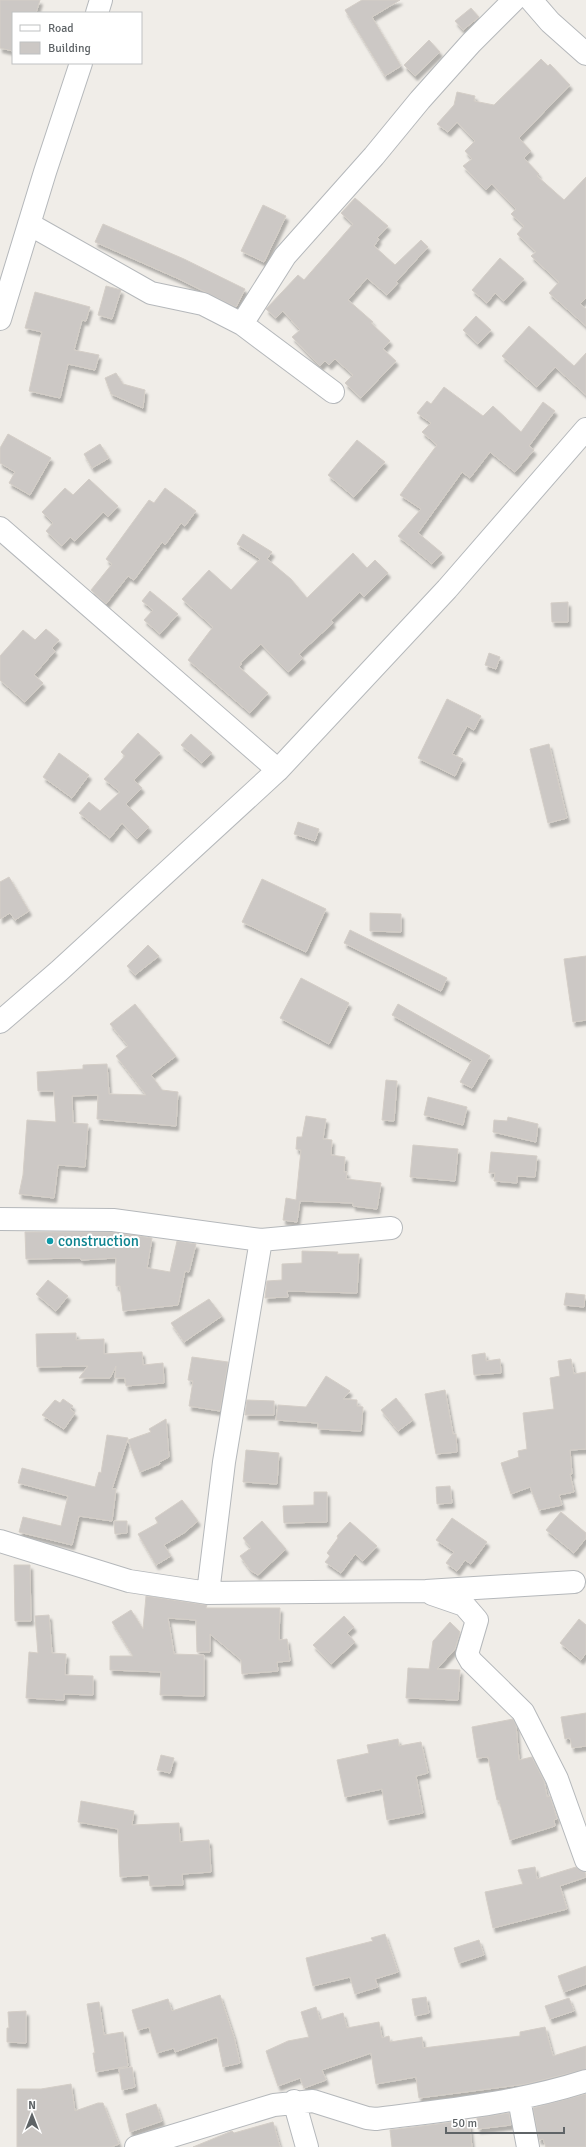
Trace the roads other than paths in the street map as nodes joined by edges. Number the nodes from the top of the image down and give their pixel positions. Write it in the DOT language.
graph roads {
  1 [pos="101,0"];
  2 [pos="514,0"];
  3 [pos="531,0"];
  4 [pos="97,12"];
  5 [pos="586,54"];
  6 [pos="82,64"];
  7 [pos="29,224"];
  8 [pos="0,319"];
  9 [pos="242,324"];
  10 [pos="333,392"];
  11 [pos="586,429"];
  12 [pos="0,528"];
  13 [pos="278,770"];
  14 [pos="0,1022"];
  15 [pos="0,1219"];
  16 [pos="391,1228"];
  17 [pos="261,1240"];
  18 [pos="0,1541"];
  19 [pos="574,1582"];
  20 [pos="426,1591"];
  21 [pos="208,1593"];
  22 [pos="586,1860"];
  23 [pos="586,2081"];
  24 [pos="519,2099"];
  25 [pos="294,2101"];
  26 [pos="136,2147"];
  27 [pos="307,2147"];
  28 [pos="528,2147"];
  1 -- 4 [label="street"];
  2 -- 9 [label="street"];
  3 -- 5 [label="street"];
  6 -- 7 [label="street"];
  7 -- 8 [label="street"];
  7 -- 9 [label="street"];
  9 -- 10 [label="street"];
  11 -- 13 [label="street"];
  12 -- 13 [label="street"];
  13 -- 14 [label="street"];
  15 -- 17 [label="street"];
  16 -- 17 [label="street"];
  17 -- 21 [label="street"];
  18 -- 21 [label="street"];
  19 -- 20 [label="street"];
  20 -- 21 [label="street"];
  20 -- 22 [label="street"];
  23 -- 24 [label="street"];
  24 -- 25 [label="street"];
  24 -- 28 [label="street"];
  25 -- 26 [label="street"];
  25 -- 27 [label="street"];
}
